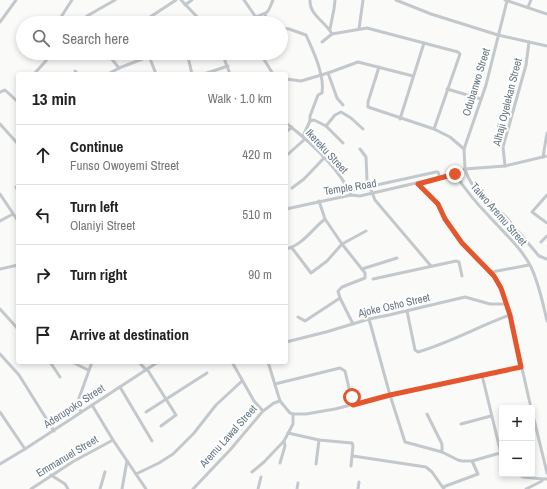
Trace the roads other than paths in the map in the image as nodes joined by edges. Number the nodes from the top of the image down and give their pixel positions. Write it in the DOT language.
graph roads {
  1 [pos="16,0"];
  2 [pos="72,0"];
  3 [pos="114,0"];
  4 [pos="176,0"];
  5 [pos="180,0"];
  6 [pos="192,0"];
  7 [pos="244,0"];
  8 [pos="273,0"];
  9 [pos="310,0"];
  10 [pos="335,0"];
  11 [pos="363,0"];
  12 [pos="396,0"];
  13 [pos="506,0"];
  14 [pos="531,0"];
  15 [pos="515,1"];
  16 [pos="185,5"];
  17 [pos="528,8"];
  18 [pos="265,14"];
  19 [pos="547,14"];
  20 [pos="62,16"];
  21 [pos="87,16"];
  22 [pos="152,16"];
  23 [pos="196,16"];
  24 [pos="255,16"];
  25 [pos="0,22"];
  26 [pos="288,29"];
  27 [pos="330,29"];
  28 [pos="359,29"];
  29 [pos="332,34"];
  30 [pos="498,35"];
  31 [pos="322,42"];
  32 [pos="530,42"];
  33 [pos="424,43"];
  34 [pos="547,46"];
  35 [pos="47,60"];
  36 [pos="113,60"];
  37 [pos="139,60"];
  38 [pos="151,60"];
  39 [pos="189,60"];
  40 [pos="225,60"];
  41 [pos="264,60"];
  42 [pos="228,66"];
  43 [pos="379,67"];
  44 [pos="118,68"];
  45 [pos="36,72"];
  46 [pos="111,72"];
  47 [pos="119,72"];
  48 [pos="155,72"];
  49 [pos="192,72"];
  50 [pos="210,72"];
  51 [pos="230,72"];
  52 [pos="272,72"];
  53 [pos="324,74"];
  54 [pos="413,76"];
  55 [pos="288,79"];
  56 [pos="448,89"];
  57 [pos="0,92"];
  58 [pos="481,99"];
  59 [pos="16,100"];
  60 [pos="343,105"];
  61 [pos="400,119"];
  62 [pos="310,121"];
  63 [pos="0,124"];
  64 [pos="288,124"];
  65 [pos="326,126"];
  66 [pos="292,128"];
  67 [pos="363,129"];
  68 [pos="434,129"];
  69 [pos="288,131"];
  70 [pos="547,133"];
  71 [pos="304,138"];
  72 [pos="16,142"];
  73 [pos="343,143"];
  74 [pos="360,149"];
  75 [pos="464,149"];
  76 [pos="288,154"];
  77 [pos="547,156"];
  78 [pos="543,157"];
  79 [pos="324,158"];
  80 [pos="505,166"];
  81 [pos="464,169"];
  82 [pos="456,174"];
  83 [pos="440,178"];
  84 [pos="418,184"];
  85 [pos="369,187"];
  86 [pos="292,188"];
  87 [pos="349,191"];
  88 [pos="373,193"];
  89 [pos="0,194"];
  90 [pos="351,195"];
  91 [pos="547,196"];
  92 [pos="319,201"];
  93 [pos="288,209"];
  94 [pos="13,214"];
  95 [pos="16,218"];
  96 [pos="326,219"];
  97 [pos="0,221"];
  98 [pos="547,223"];
  99 [pos="366,231"];
  100 [pos="547,236"];
  101 [pos="541,242"];
  102 [pos="342,244"];
  103 [pos="292,248"];
  104 [pos="288,249"];
  105 [pos="397,258"];
  106 [pos="547,259"];
  107 [pos="16,265"];
  108 [pos="530,265"];
  109 [pos="431,266"];
  110 [pos="0,269"];
  111 [pos="362,270"];
  112 [pos="492,272"];
  113 [pos="462,276"];
  114 [pos="373,279"];
  115 [pos="340,298"];
  116 [pos="506,304"];
  117 [pos="0,309"];
  118 [pos="407,311"];
  119 [pos="510,315"];
  120 [pos="298,317"];
  121 [pos="369,319"];
  122 [pos="547,320"];
  123 [pos="353,324"];
  124 [pos="16,327"];
  125 [pos="288,342"];
  126 [pos="0,354"];
  127 [pos="51,364"];
  128 [pos="76,364"];
  129 [pos="91,364"];
  130 [pos="141,364"];
  131 [pos="155,364"];
  132 [pos="233,364"];
  133 [pos="269,364"];
  134 [pos="521,367"];
  135 [pos="147,369"];
  136 [pos="88,370"];
  137 [pos="207,374"];
  138 [pos="482,375"];
  139 [pos="60,377"];
  140 [pos="242,381"];
  141 [pos="275,384"];
  142 [pos="120,387"];
  143 [pos="390,395"];
  144 [pos="167,399"];
  145 [pos="280,401"];
  146 [pos="92,405"];
  147 [pos="353,405"];
  148 [pos="530,405"];
  149 [pos="263,411"];
  150 [pos="0,412"];
  151 [pos="81,412"];
  152 [pos="146,412"];
  153 [pos="292,414"];
  154 [pos="427,414"];
  155 [pos="491,416"];
  156 [pos="535,423"];
  157 [pos="461,424"];
  158 [pos="161,426"];
  159 [pos="54,430"];
  160 [pos="288,433"];
  161 [pos="113,440"];
  162 [pos="319,440"];
  163 [pos="152,441"];
  164 [pos="284,441"];
  165 [pos="499,448"];
  166 [pos="25,449"];
  167 [pos="442,452"];
  168 [pos="499,452"];
  169 [pos="353,456"];
  170 [pos="472,460"];
  171 [pos="127,461"];
  172 [pos="280,463"];
  173 [pos="0,464"];
  174 [pos="316,464"];
  175 [pos="351,466"];
  176 [pos="105,472"];
  177 [pos="252,472"];
  178 [pos="547,473"];
  179 [pos="136,474"];
  180 [pos="51,475"];
  181 [pos="524,477"];
  182 [pos="261,478"];
  183 [pos="547,478"];
  184 [pos="542,480"];
  185 [pos="359,482"];
  186 [pos="298,483"];
  187 [pos="444,488"];
  188 [pos="30,489"];
  189 [pos="68,489"];
  190 [pos="100,489"];
  191 [pos="122,489"];
  192 [pos="146,489"];
  193 [pos="193,489"];
  194 [pos="258,489"];
  195 [pos="297,489"];
  196 [pos="358,489"];
  197 [pos="526,489"];
  1 -- 25 [label="street"];
  2 -- 20 [label="street"];
  3 -- 21 [label="street"];
  4 -- 22 [label="street"];
  5 -- 16 [label="street"];
  6 -- 16 [label="street"];
  7 -- 24 [label="street"];
  8 -- 18 [label="street"];
  9 -- 27 [label="street"];
  10 -- 27 [label="street"];
  11 -- 28 [label="street"];
  12 -- 30 [label="street"];
  13 -- 15 [label="street"];
  13 -- 30 [label="street, Odubanwo Street"];
  14 -- 17 [label="street"];
  15 -- 17 [label="street"];
  16 -- 23 [label="street"];
  17 -- 19 [label="street"];
  18 -- 24 [label="street"];
  26 -- 53 [label="street"];
  27 -- 29 [label="street"];
  28 -- 29 [label="street"];
  28 -- 33 [label="street"];
  29 -- 31 [label="street"];
  30 -- 32 [label="street"];
  30 -- 58 [label="street, Odubanwo Street"];
  32 -- 34 [label="street"];
  32 -- 80 [label="street, Alhaji Oyelekan Street"];
  33 -- 54 [label="street"];
  33 -- 56 [label="street"];
  35 -- 45 [label="street"];
  36 -- 44 [label="street"];
  37 -- 44 [label="street"];
  38 -- 48 [label="street"];
  39 -- 49 [label="street"];
  40 -- 42 [label="street"];
  41 -- 52 [label="street"];
  42 -- 50 [label="street"];
  42 -- 51 [label="street"];
  43 -- 53 [label="street"];
  43 -- 54 [label="street"];
  43 -- 61 [label="street"];
  44 -- 46 [label="street"];
  44 -- 47 [label="street"];
  53 -- 55 [label="street"];
  53 -- 60 [label="street"];
  53 -- 62 [label="street"];
  54 -- 61 [label="street"];
  56 -- 58 [label="street"];
  56 -- 68 [label="street"];
  57 -- 59 [label="street"];
  58 -- 75 [label="street, Odubanwo Street"];
  61 -- 68 [label="street"];
  62 -- 65 [label="street"];
  62 -- 71 [label="street"];
  63 -- 72 [label="street"];
  64 -- 66 [label="street, Ikereku Street"];
  65 -- 67 [label="street"];
  65 -- 73 [label="street"];
  66 -- 69 [label="street"];
  66 -- 71 [label="street, Ikereku Street"];
  68 -- 75 [label="street"];
  70 -- 78 [label="street"];
  71 -- 76 [label="street"];
  71 -- 79 [label="street, Ikereku Street"];
  74 -- 85 [label="street"];
  75 -- 81 [label="street, Odubanwo Street"];
  77 -- 78 [label="street"];
  78 -- 80 [label="street"];
  79 -- 86 [label="street"];
  79 -- 87 [label="street, Ikereku Street"];
  80 -- 81 [label="street"];
  81 -- 82 [label="street, Temple Road"];
  81 -- 106 [label="street"];
  82 -- 83 [label="street, Temple Road"];
  82 -- 108 [label="street, Taiwo Aremu Street"];
  83 -- 84 [label="street, Temple Road"];
  83 -- 85 [label="street"];
  84 -- 88 [label="street, Temple Road"];
  84 -- 112 [label="street"];
  85 -- 87 [label="street"];
  85 -- 88 [label="street"];
  87 -- 90 [label="street, Ikereku Street"];
  88 -- 90 [label="street, Temple Road"];
  88 -- 109 [label="street"];
  89 -- 94 [label="street"];
  90 -- 92 [label="street, Temple Road"];
  91 -- 98 [label="street"];
  92 -- 93 [label="street, Temple Road"];
  92 -- 96 [label="street"];
  94 -- 95 [label="street"];
  94 -- 97 [label="street"];
  96 -- 102 [label="street"];
  96 -- 103 [label="street"];
  99 -- 102 [label="street"];
  100 -- 101 [label="street"];
  102 -- 103 [label="street"];
  102 -- 111 [label="street"];
  103 -- 104 [label="street"];
  105 -- 111 [label="street"];
  107 -- 110 [label="street"];
  108 -- 112 [label="street"];
  108 -- 122 [label="street, Taiwo Aremu Street"];
  109 -- 113 [label="street"];
  109 -- 114 [label="street"];
  111 -- 115 [label="street"];
  112 -- 116 [label="street"];
  115 -- 120 [label="street"];
  115 -- 123 [label="street"];
  116 -- 118 [label="street, Ajoke Osho Street"];
  116 -- 119 [label="street"];
  117 -- 124 [label="street"];
  118 -- 119 [label="street"];
  118 -- 121 [label="street, Ajoke Osho Street"];
  119 -- 134 [label="street"];
  121 -- 123 [label="street, Ajoke Osho Street"];
  121 -- 143 [label="street"];
  123 -- 125 [label="street, Ajoke Osho Street"];
  126 -- 159 [label="street"];
  127 -- 139 [label="street"];
  128 -- 136 [label="street"];
  129 -- 136 [label="street"];
  130 -- 135 [label="street"];
  131 -- 135 [label="street, Aderupoko Street"];
  132 -- 140 [label="street"];
  133 -- 141 [label="street"];
  134 -- 138 [label="street"];
  134 -- 148 [label="street"];
  135 -- 142 [label="street, Aderupoko Street"];
  135 -- 144 [label="street"];
  136 -- 151 [label="street"];
  137 -- 144 [label="street"];
  138 -- 143 [label="street"];
  138 -- 155 [label="street"];
  140 -- 149 [label="street"];
  140 -- 179 [label="street"];
  141 -- 145 [label="street"];
  141 -- 147 [label="street"];
  142 -- 146 [label="street, Aderupoko Street"];
  142 -- 163 [label="street"];
  143 -- 147 [label="street"];
  143 -- 167 [label="street"];
  144 -- 152 [label="street"];
  144 -- 158 [label="street"];
  145 -- 149 [label="street, Aremu Lawal Street"];
  145 -- 153 [label="street"];
  146 -- 151 [label="street, Aderupoko Street"];
  146 -- 161 [label="street"];
  147 -- 153 [label="street"];
  149 -- 193 [label="street, Aremu Lawal Street"];
  150 -- 166 [label="street"];
  151 -- 159 [label="street, Aderupoko Street"];
  153 -- 160 [label="street"];
  154 -- 167 [label="street"];
  155 -- 157 [label="street"];
  155 -- 165 [label="street"];
  156 -- 178 [label="street"];
  159 -- 166 [label="street, Aderupoko Street"];
  160 -- 162 [label="street"];
  160 -- 164 [label="street"];
  161 -- 171 [label="street"];
  161 -- 180 [label="street, Emmanuel Street"];
  162 -- 169 [label="street"];
  162 -- 174 [label="street"];
  164 -- 172 [label="street"];
  164 -- 177 [label="street"];
  166 -- 173 [label="street, Aderupoko Street"];
  167 -- 170 [label="street"];
  168 -- 170 [label="street"];
  169 -- 175 [label="street"];
  169 -- 187 [label="street"];
  170 -- 187 [label="street"];
  171 -- 179 [label="street"];
  171 -- 191 [label="street"];
  176 -- 190 [label="street"];
  179 -- 192 [label="street"];
  180 -- 188 [label="street, Emmanuel Street"];
  180 -- 189 [label="street"];
  181 -- 184 [label="street"];
  182 -- 194 [label="street"];
  183 -- 184 [label="street"];
  184 -- 197 [label="street"];
  185 -- 196 [label="street"];
  186 -- 195 [label="street"];
}
